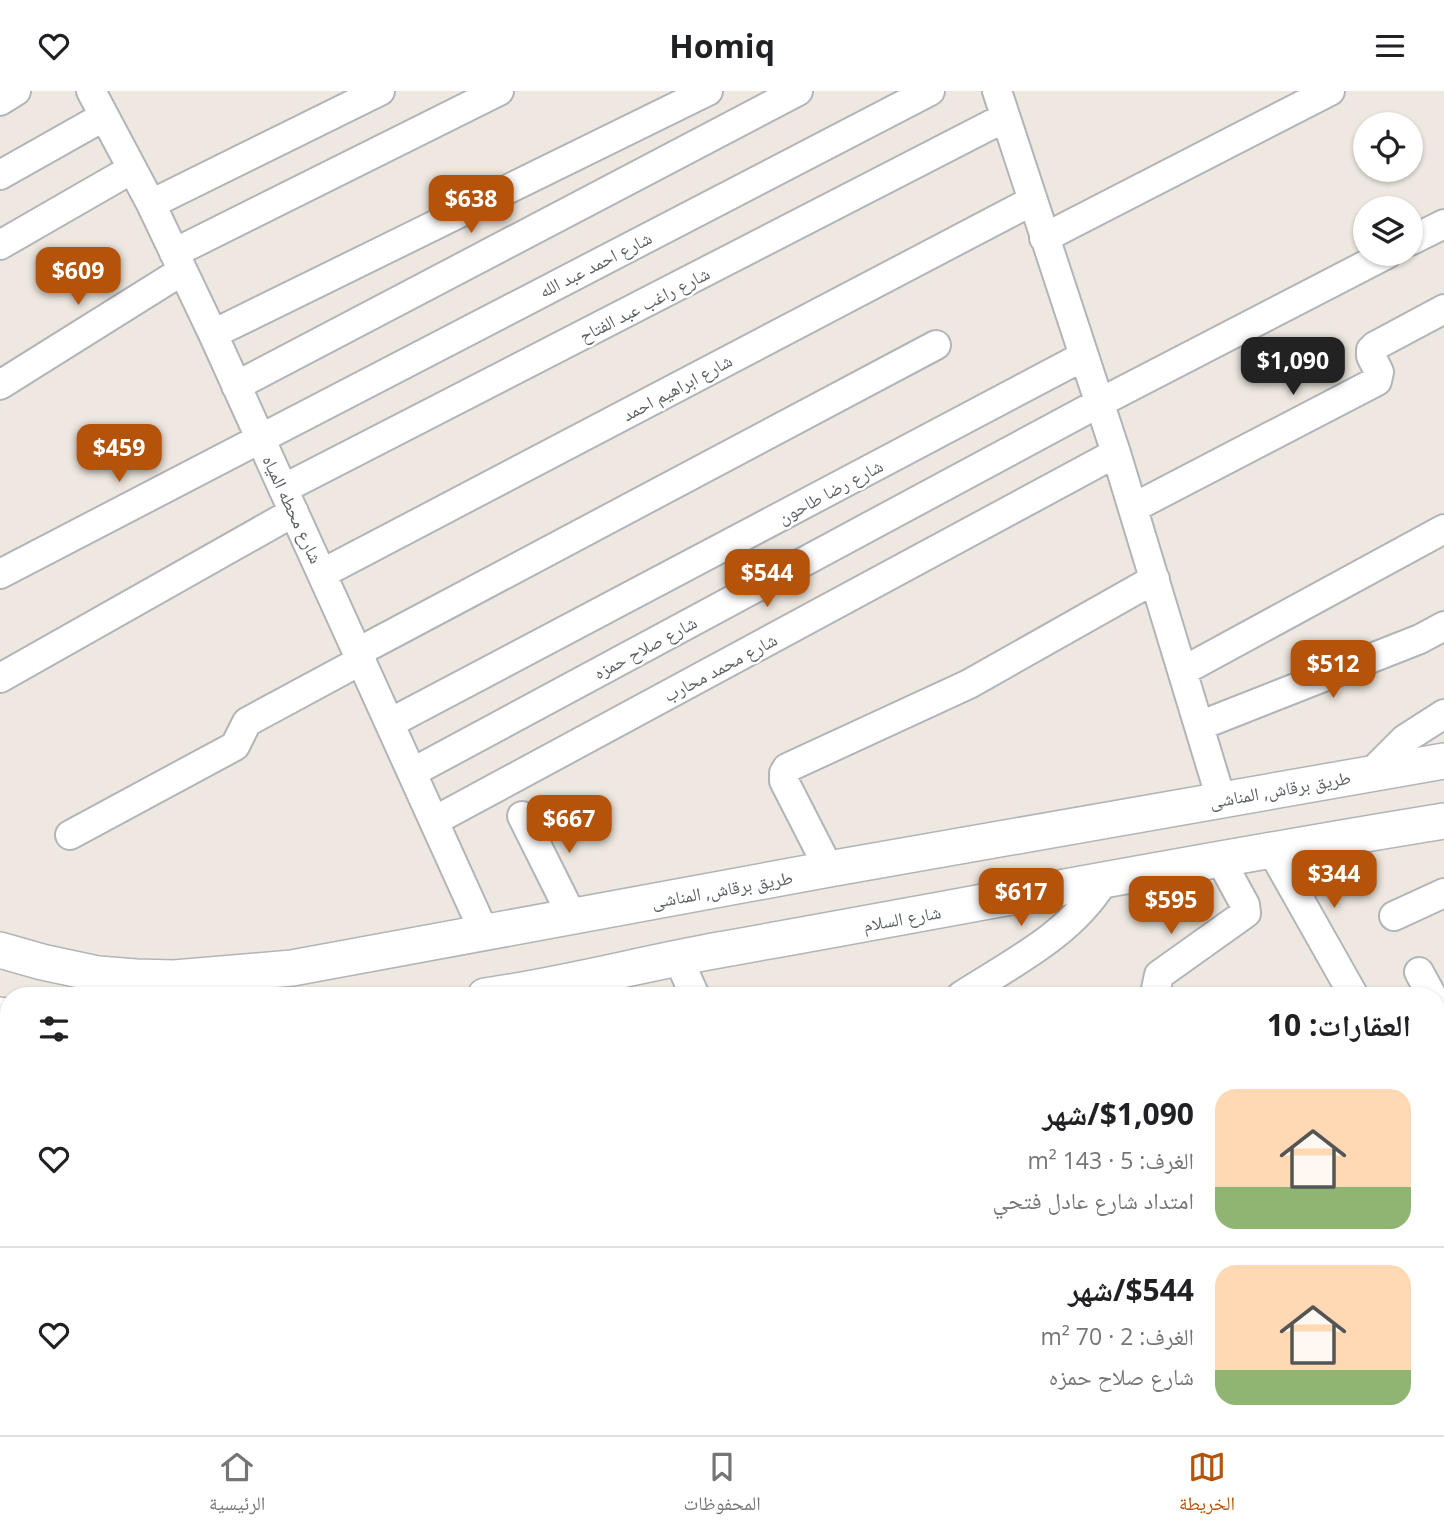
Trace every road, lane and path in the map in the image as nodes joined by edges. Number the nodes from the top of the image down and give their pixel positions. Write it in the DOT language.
graph roads {
  1 [pos="16,91"];
  2 [pos="91,91"];
  3 [pos="380,91"];
  4 [pos="499,91"];
  5 [pos="708,91"];
  6 [pos="798,91"];
  7 [pos="930,91"];
  8 [pos="997,91"];
  9 [pos="1329,91"];
  10 [pos="0,101"];
  11 [pos="103,117"];
  12 [pos="1004,118"];
  13 [pos="132,169"];
  14 [pos="0,175"];
  15 [pos="1032,201"];
  16 [pos="151,204"];
  17 [pos="1444,224"];
  18 [pos="1423,234"];
  19 [pos="1044,238"];
  20 [pos="0,245"];
  21 [pos="178,262"];
  22 [pos="1364,266"];
  23 [pos="1444,309"];
  24 [pos="213,334"];
  25 [pos="936,345"];
  26 [pos="1084,356"];
  27 [pos="0,384"];
  28 [pos="236,386"];
  29 [pos="1099,403"];
  30 [pos="260,438"];
  31 [pos="1116,453"];
  32 [pos="288,501"];
  33 [pos="1133,509"];
  34 [pos="1444,529"];
  35 [pos="323,573"];
  36 [pos="0,574"];
  37 [pos="1155,579"];
  38 [pos="1444,626"];
  39 [pos="360,656"];
  40 [pos="1183,671"];
  41 [pos="0,678"];
  42 [pos="1444,714"];
  43 [pos="390,723"];
  44 [pos="1199,726"];
  45 [pos="1444,761"];
  46 [pos="412,772"];
  47 [pos="1371,773"];
  48 [pos="1221,799"];
  49 [pos="522,816"];
  50 [pos="434,821"];
  51 [pos="1444,821"];
  52 [pos="70,835"];
  53 [pos="1271,849"];
  54 [pos="1220,859"];
  55 [pos="829,869"];
  56 [pos="1103,882"];
  57 [pos="1444,893"];
  58 [pos="572,916"];
  59 [pos="1394,916"];
  60 [pos="484,932"];
  61 [pos="0,950"];
  62 [pos="678,958"];
  63 [pos="174,987"];
  64 [pos="536,987"];
  65 [pos="691,987"];
  66 [pos="975,987"];
  67 [pos="1156,987"];
  68 [pos="1349,987"];
  1 -- 10 [label="street"];
  2 -- 11 [label="street, شارع محطه المياه"];
  3 -- 16 [label="street"];
  4 -- 21 [label="street"];
  5 -- 24 [label="street"];
  6 -- 28 [label="street"];
  7 -- 30 [label="street, شارع احمد عبد الله"];
  8 -- 12 [label="street"];
  9 -- 19 [label="street"];
  11 -- 13 [label="street, شارع محطه المياه"];
  11 -- 14 [label="street"];
  12 -- 15 [label="street"];
  12 -- 32 [label="street, شارع راغب عبد الفتاح"];
  13 -- 16 [label="street, شارع محطه المياه"];
  13 -- 20 [label="street"];
  15 -- 19 [label="street"];
  15 -- 35 [label="street, شارع ابراهيم احمد"];
  16 -- 21 [label="street, شارع محطه المياه"];
  17 -- 18 [label="street"];
  19 -- 26 [label="street"];
  21 -- 24 [label="street, شارع محطه المياه"];
  21 -- 27 [label="street"];
  22 -- 29 [label="street, شارع صلاح حمزه"];
  23 -- 33 [label="street"];
  24 -- 28 [label="street, شارع محطه المياه"];
  25 -- 39 [label="street"];
  26 -- 29 [label="street"];
  26 -- 43 [label="street, شارع رضا طاحون"];
  28 -- 30 [label="street, شارع محطه المياه"];
  29 -- 31 [label="street"];
  29 -- 46 [label="street, شارع صلاح حمزه"];
  30 -- 32 [label="street, شارع محطه المياه"];
  30 -- 36 [label="street, شارع احمد عبد الله"];
  31 -- 33 [label="street"];
  31 -- 50 [label="street, شارع محمد محارب"];
  32 -- 35 [label="street, شارع محطه المياه"];
  32 -- 41 [label="street, شارع راغب عبد الفتاح"];
  33 -- 37 [label="street"];
  34 -- 40 [label="street"];
  35 -- 39 [label="street, شارع محطه المياه"];
  37 -- 40 [label="street"];
  37 -- 55 [label="street"];
  38 -- 44 [label="street"];
  39 -- 43 [label="street, شارع محطه المياه"];
  39 -- 52 [label="street"];
  40 -- 44 [label="street"];
  42 -- 47 [label="street"];
  43 -- 46 [label="street, شارع محطه المياه"];
  44 -- 48 [label="street"];
  45 -- 47 [label="street, طريق برقاش, المناشى"];
  46 -- 50 [label="street, شارع محطه المياه"];
  47 -- 48 [label="street, طريق برقاش, المناشى"];
  48 -- 55 [label="street, طريق برقاش, المناشى"];
  49 -- 58 [label="street"];
  50 -- 60 [label="street, شارع محطه المياه"];
  51 -- 53 [label="street, شارع السلام"];
  53 -- 54 [label="street, شارع السلام"];
  53 -- 68 [label="street"];
  54 -- 56 [label="street, شارع السلام"];
  54 -- 67 [label="street"];
  55 -- 58 [label="street, طريق برقاش, المناشى"];
  56 -- 62 [label="street, شارع السلام"];
  56 -- 66 [label="street"];
  57 -- 59 [label="street"];
  58 -- 60 [label="street, طريق برقاش, المناشى"];
  60 -- 63 [label="street, طريق برقاش, المناشى"];
  61 -- 63 [label="street, طريق برقاش, المناشى"];
  62 -- 64 [label="street, شارع السلام"];
  62 -- 65 [label="street"];
}
